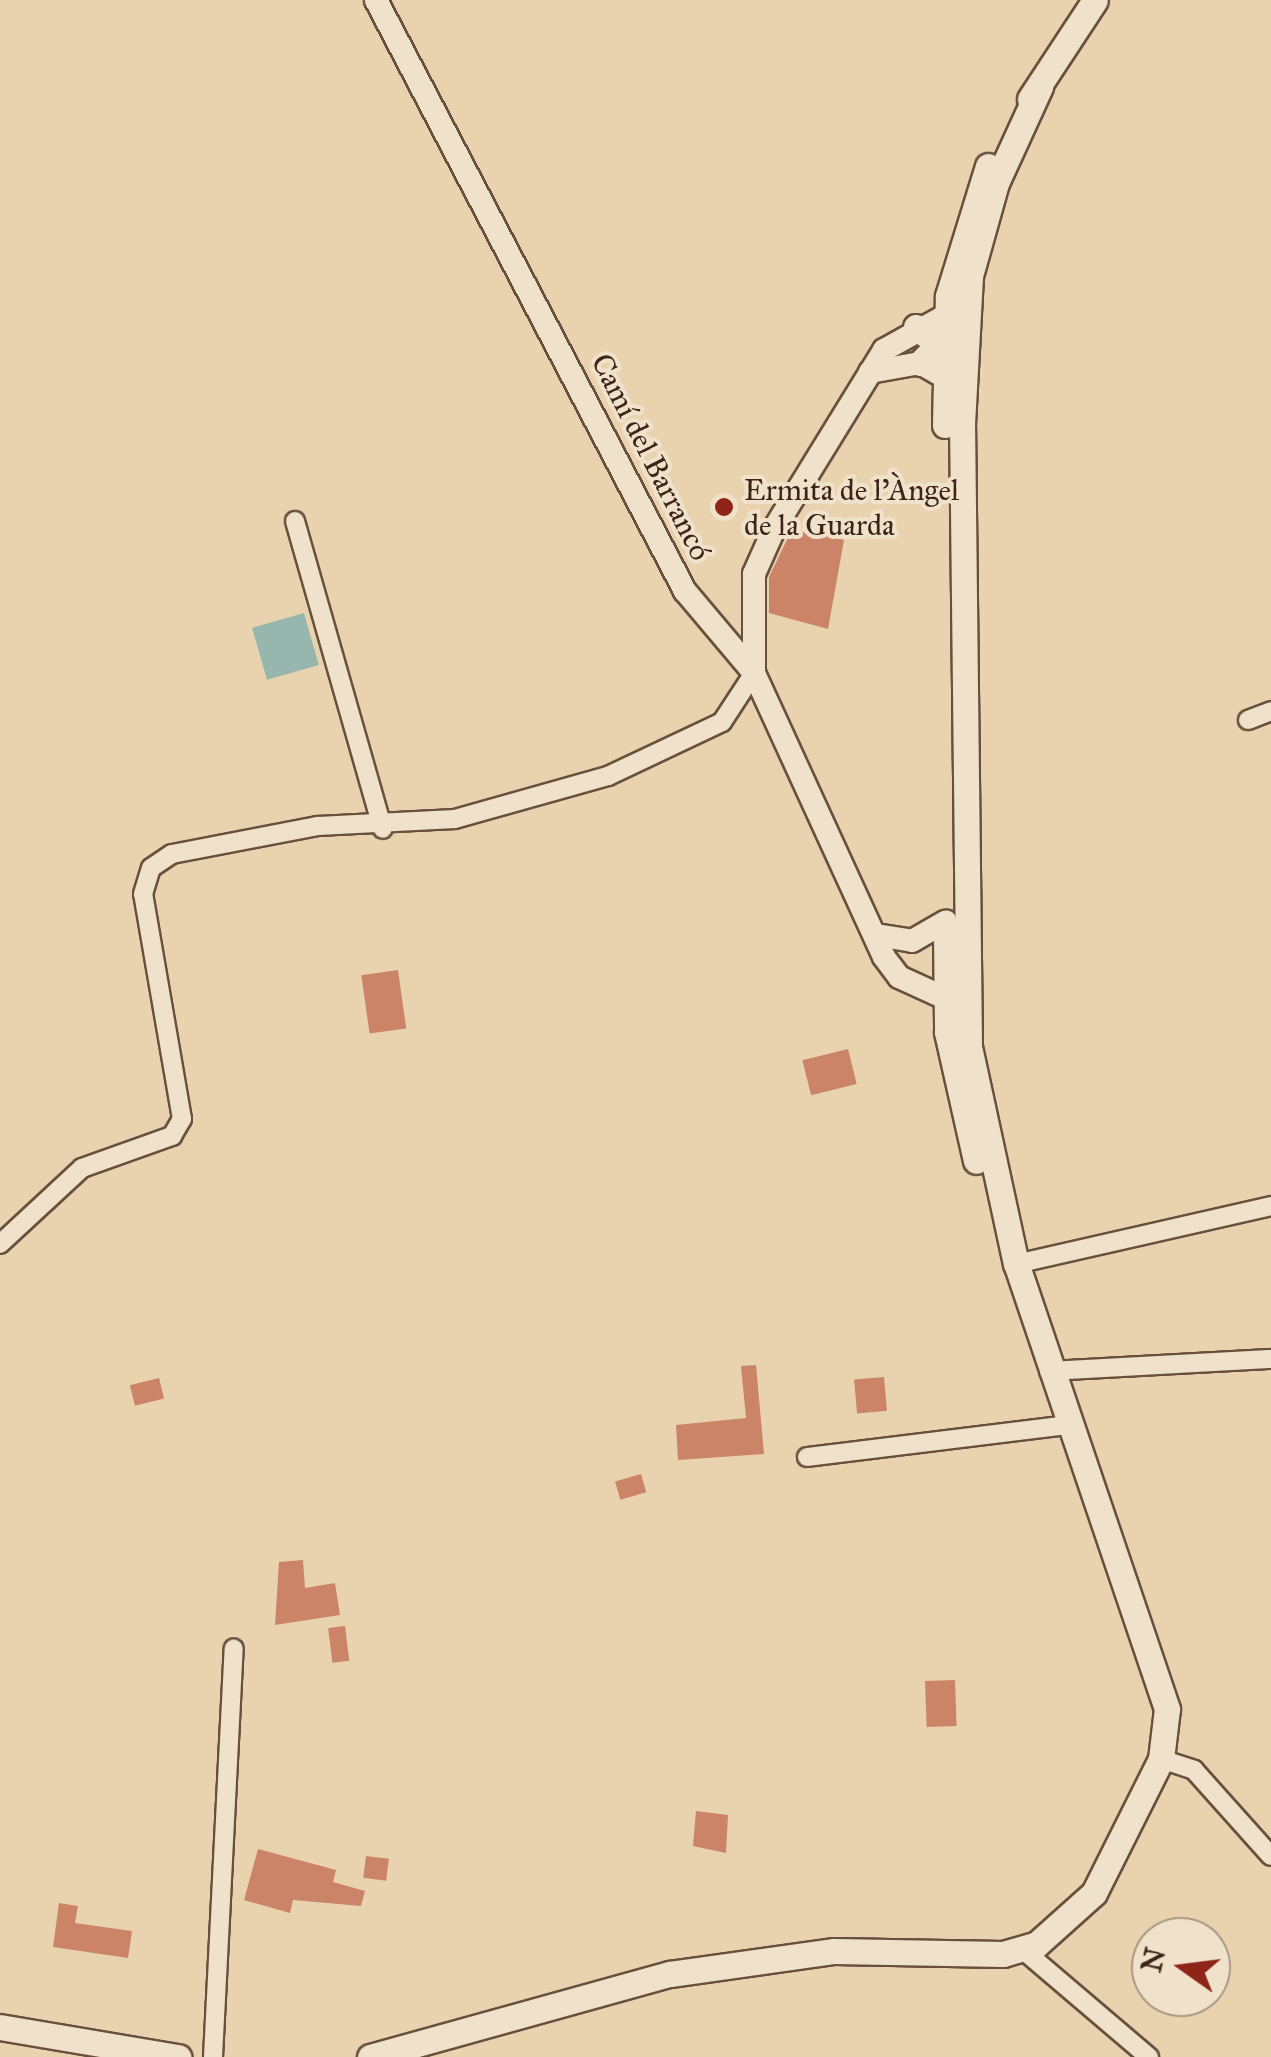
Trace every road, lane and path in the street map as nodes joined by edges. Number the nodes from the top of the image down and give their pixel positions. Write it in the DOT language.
graph roads {
  1 [pos="376,0"];
  2 [pos="1095,0"];
  3 [pos="1040,87"];
  4 [pos="996,183"];
  5 [pos="947,315"];
  6 [pos="916,326"];
  7 [pos="946,345"];
  8 [pos="920,363"];
  9 [pos="870,372"];
  10 [pos="946,378"];
  11 [pos="962,424"];
  12 [pos="295,521"];
  13 [pos="754,673"];
  14 [pos="1271,711"];
  15 [pos="1248,720"];
  16 [pos="962,768"];
  17 [pos="383,828"];
  18 [pos="946,921"];
  19 [pos="886,939"];
  20 [pos="940,964"];
  21 [pos="924,986"];
  22 [pos="947,1000"];
  23 [pos="971,1063"];
  24 [pos="1271,1206"];
  25 [pos="0,1244"];
  26 [pos="1016,1264"];
  27 [pos="1271,1359"];
  28 [pos="1049,1371"];
  29 [pos="1068,1425"];
  30 [pos="807,1456"];
  31 [pos="234,1649"];
  32 [pos="1161,1759"];
  33 [pos="1271,1856"];
  34 [pos="1022,1948"];
  35 [pos="0,2027"];
  36 [pos="178,2057"];
  37 [pos="213,2057"];
  38 [pos="370,2057"];
  39 [pos="1149,2057"];
  1 -- 13 [label="street, Camí del Barrancó"];
  2 -- 3 [label="main road"];
  3 -- 4 [label="main road"];
  3 -- 5 [label="main road"];
  4 -- 7 [label="main road"];
  4 -- 11 [label="main road"];
  5 -- 6 [label="street"];
  5 -- 7 [label="main road"];
  6 -- 7 [label="main road"];
  6 -- 9 [label="street"];
  7 -- 8 [label="main road"];
  7 -- 10 [label="main road"];
  7 -- 11 [label="main road"];
  8 -- 9 [label="street"];
  8 -- 10 [label="street"];
  9 -- 13 [label="street"];
  10 -- 18 [label="main road"];
  11 -- 16 [label="main road"];
  12 -- 17 [label="street"];
  13 -- 17 [label="street"];
  13 -- 19 [label="street, Camí del Barrancó"];
  14 -- 15 [label="street"];
  16 -- 20 [label="main road"];
  16 -- 23 [label="main road"];
  17 -- 25 [label="street"];
  18 -- 19 [label="street"];
  18 -- 20 [label="main road"];
  19 -- 20 [label="street"];
  19 -- 21 [label="street, Camí del Barrancó"];
  20 -- 21 [label="main road"];
  20 -- 22 [label="main road"];
  20 -- 23 [label="main road"];
  21 -- 22 [label="street, Camí del Barrancó"];
  22 -- 26 [label="main road"];
  23 -- 26 [label="main road"];
  24 -- 26 [label="street"];
  26 -- 28 [label="main road"];
  27 -- 28 [label="street"];
  28 -- 29 [label="main road"];
  29 -- 30 [label="street"];
  29 -- 32 [label="main road"];
  31 -- 37 [label="street"];
  32 -- 33 [label="street"];
  32 -- 34 [label="main road"];
  34 -- 38 [label="main road"];
  34 -- 39 [label="street"];
  35 -- 36 [label="main road"];
}
